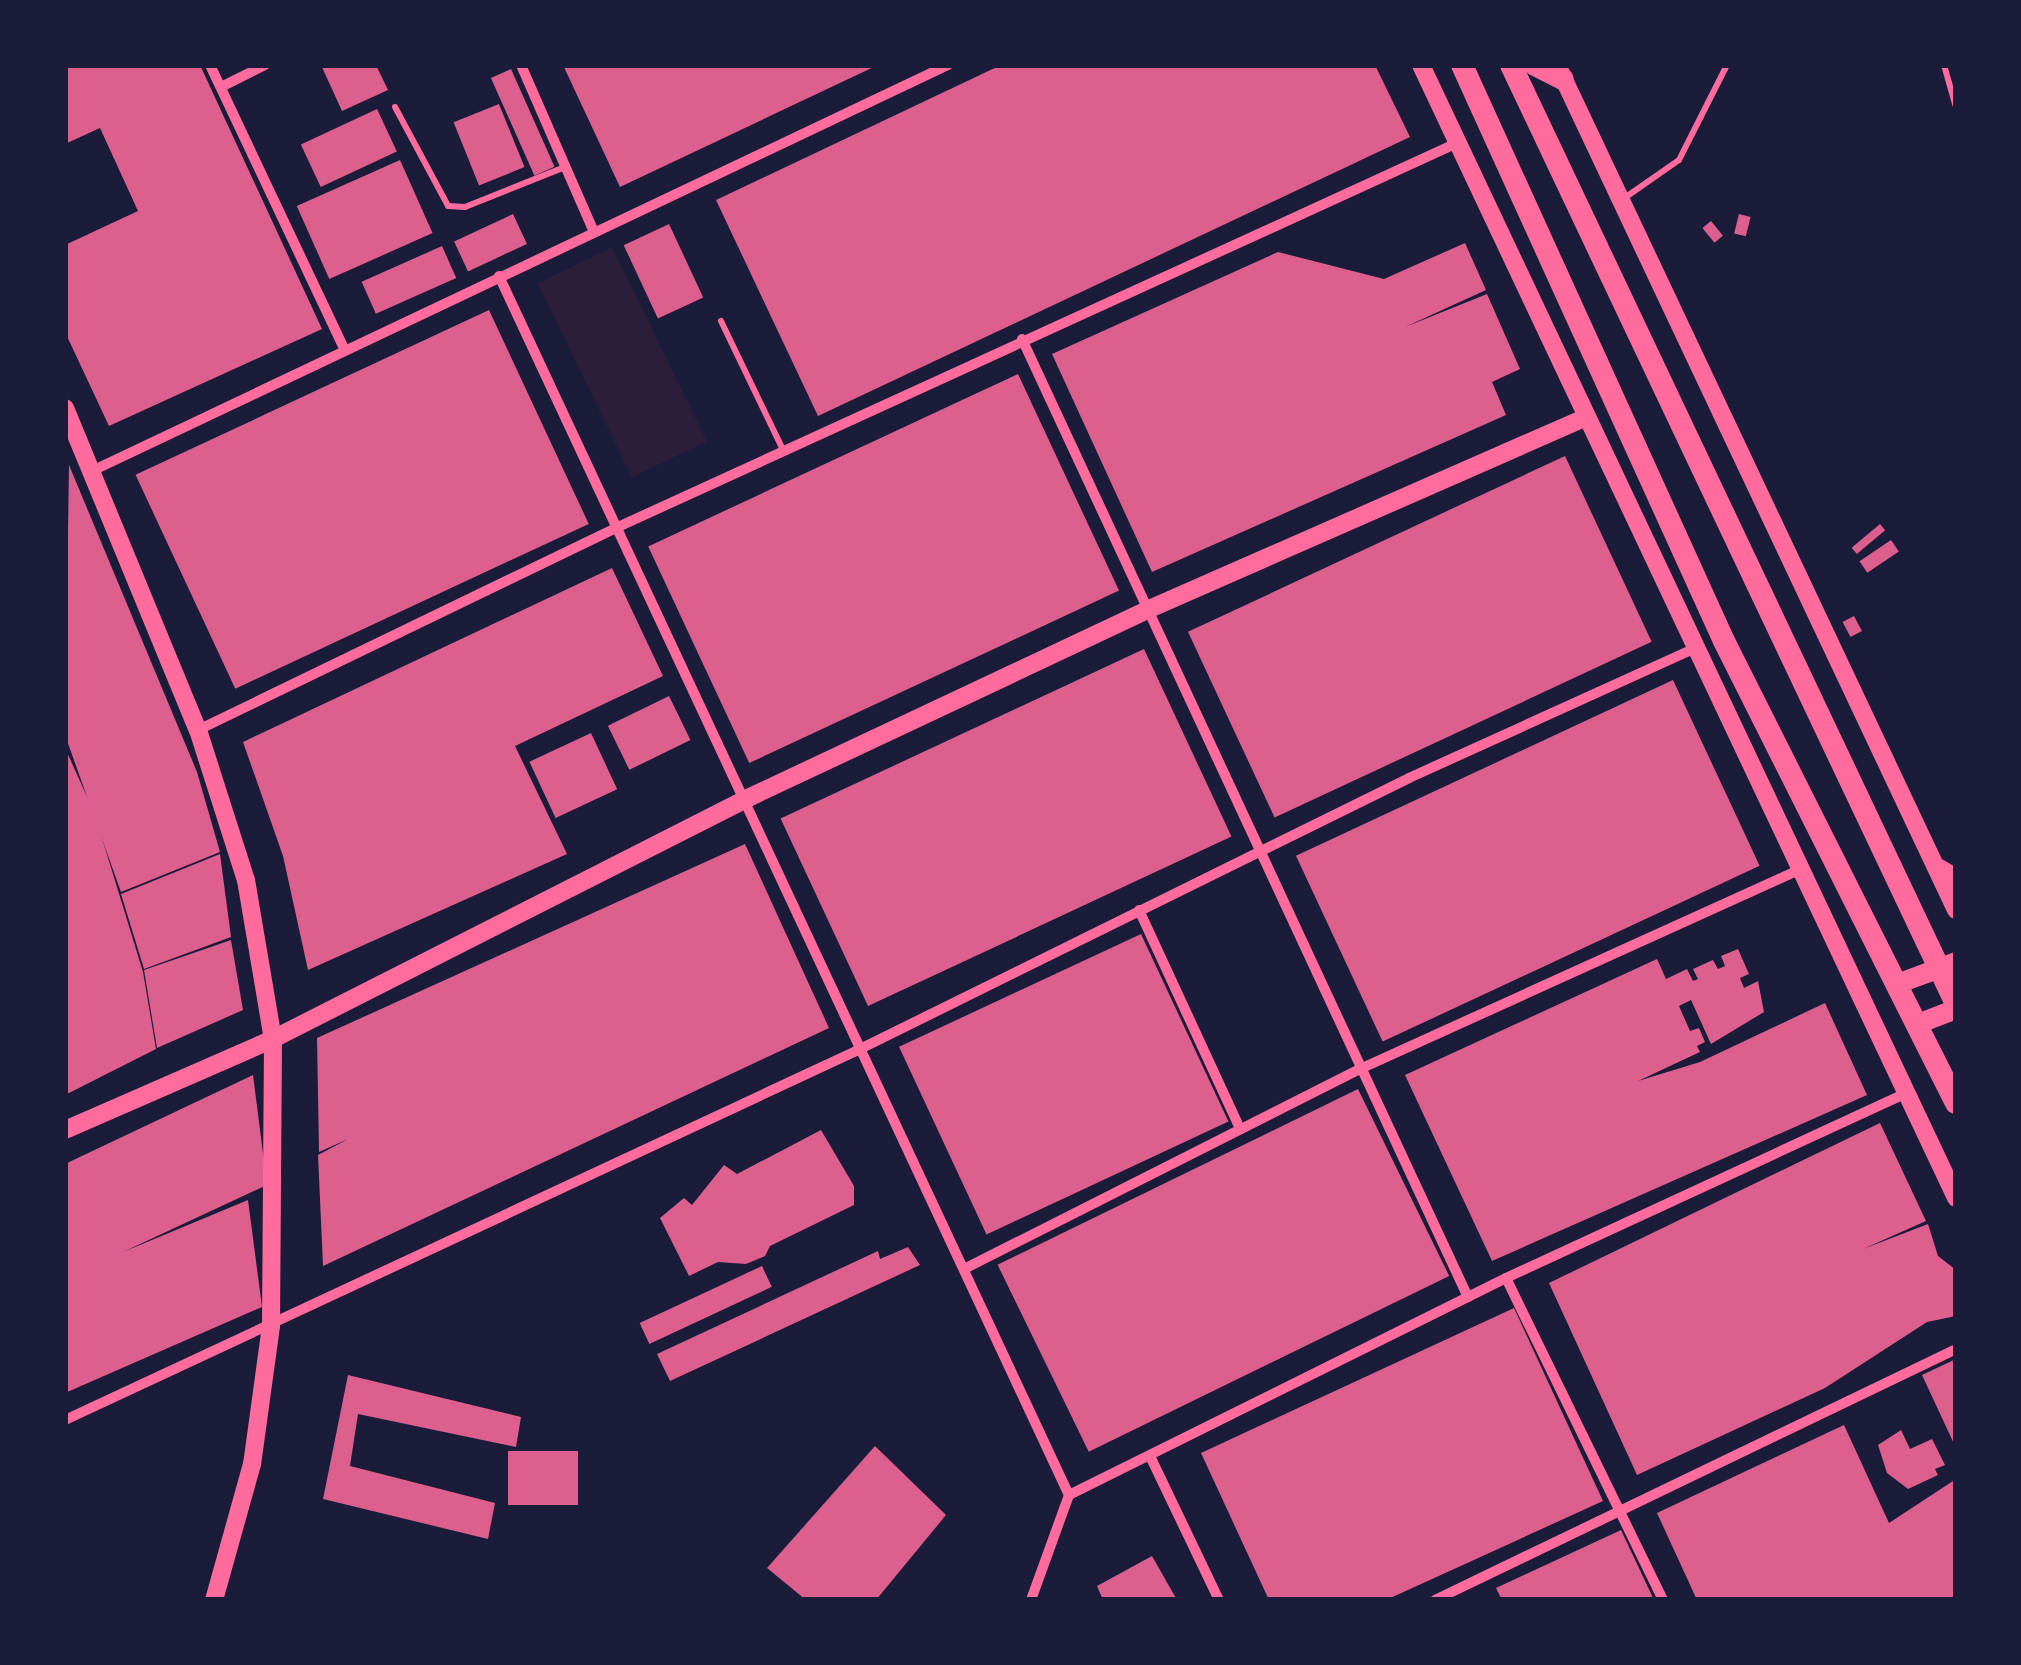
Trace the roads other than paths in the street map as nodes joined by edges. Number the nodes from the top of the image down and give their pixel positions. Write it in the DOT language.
graph roads {
  1 [pos="210,65"];
  2 [pos="265,65"];
  3 [pos="521,65"];
  4 [pos="948,65"];
  5 [pos="1421,65"];
  6 [pos="1462,65"];
  7 [pos="1511,65"];
  8 [pos="1535,65"];
  9 [pos="1728,65"];
  10 [pos="1944,65"];
  11 [pos="1560,72"];
  12 [pos="220,87"];
  13 [pos="395,107"];
  14 [pos="1956,107"];
  15 [pos="1458,143"];
  16 [pos="565,166"];
  17 [pos="1622,199"];
  18 [pos="594,232"];
  19 [pos="499,276"];
  20 [pos="721,321"];
  21 [pos="1022,339"];
  22 [pos="344,348"];
  23 [pos="65,408"];
  24 [pos="1585,418"];
  25 [pos="783,450"];
  26 [pos="94,470"];
  27 [pos="618,527"];
  28 [pos="1148,610"];
  29 [pos="1695,648"];
  30 [pos="198,730"];
  31 [pos="748,798"];
  32 [pos="1260,849"];
  33 [pos="1799,870"];
  34 [pos="1948,874"];
  35 [pos="1140,910"];
  36 [pos="1956,910"];
  37 [pos="1947,966"];
  38 [pos="1897,984"];
  39 [pos="1956,1006"];
  40 [pos="1920,1023"];
  41 [pos="273,1040"];
  42 [pos="856,1050"];
  43 [pos="1360,1069"];
  44 [pos="1907,1093"];
  45 [pos="1956,1103"];
  46 [pos="65,1130"];
  47 [pos="1240,1130"];
  48 [pos="1956,1198"];
  49 [pos="964,1269"];
  50 [pos="1506,1278"];
  51 [pos="1468,1297"];
  52 [pos="272,1326"];
  53 [pos="1956,1349"];
  54 [pos="65,1420"];
  55 [pos="1150,1456"];
  56 [pos="1070,1495"];
  57 [pos="1620,1510"];
  58 [pos="1215,1599"];
  59 [pos="214,1600"];
  60 [pos="1032,1600"];
  61 [pos="1435,1600"];
  62 [pos="1663,1600"];
  1 -- 12 [label="street"];
  2 -- 12 [label="street"];
  3 -- 16 [label="street"];
  4 -- 18 [label="street"];
  5 -- 15 [label="street"];
  6 -- 38 [label="highway"];
  7 -- 37 [label="highway"];
  8 -- 11 [label="highway"];
  9 -- 17 [label="lane"];
  10 -- 14 [label="lane"];
  11 -- 17 [label="street"];
  12 -- 22 [label="street"];
  13 -- 16 [label="lane"];
  15 -- 21 [label="street"];
  15 -- 24 [label="street"];
  16 -- 18 [label="street"];
  17 -- 34 [label="street"];
  18 -- 19 [label="street"];
  19 -- 22 [label="street"];
  19 -- 27 [label="street"];
  20 -- 25 [label="lane"];
  21 -- 25 [label="street"];
  21 -- 28 [label="street"];
  22 -- 26 [label="street"];
  23 -- 26 [label="street"];
  24 -- 28 [label="street"];
  24 -- 29 [label="street"];
  25 -- 27 [label="street"];
  26 -- 30 [label="street"];
  27 -- 30 [label="street"];
  27 -- 31 [label="street"];
  28 -- 31 [label="street"];
  28 -- 32 [label="street"];
  29 -- 32 [label="street"];
  29 -- 33 [label="street"];
  30 -- 41 [label="street"];
  31 -- 41 [label="street"];
  31 -- 42 [label="street"];
  32 -- 35 [label="street"];
  32 -- 43 [label="street"];
  33 -- 43 [label="street"];
  33 -- 44 [label="street"];
  34 -- 36 [label="street"];
  35 -- 42 [label="street"];
  35 -- 47 [label="street"];
  37 -- 38 [label="main road"];
  37 -- 39 [label="highway"];
  38 -- 40 [label="highway"];
  39 -- 40 [label="main road"];
  40 -- 45 [label="highway"];
  41 -- 46 [label="street"];
  41 -- 52 [label="street"];
  42 -- 49 [label="street"];
  42 -- 52 [label="street"];
  43 -- 47 [label="street"];
  43 -- 51 [label="street"];
  44 -- 48 [label="street"];
  44 -- 50 [label="street"];
  47 -- 49 [label="street"];
  49 -- 56 [label="street"];
  50 -- 51 [label="street"];
  50 -- 57 [label="street"];
  51 -- 55 [label="street"];
  52 -- 54 [label="street"];
  52 -- 59 [label="street"];
  53 -- 57 [label="street"];
  55 -- 56 [label="street"];
  55 -- 58 [label="street"];
  56 -- 60 [label="street"];
  57 -- 61 [label="street"];
  57 -- 62 [label="street"];
}
